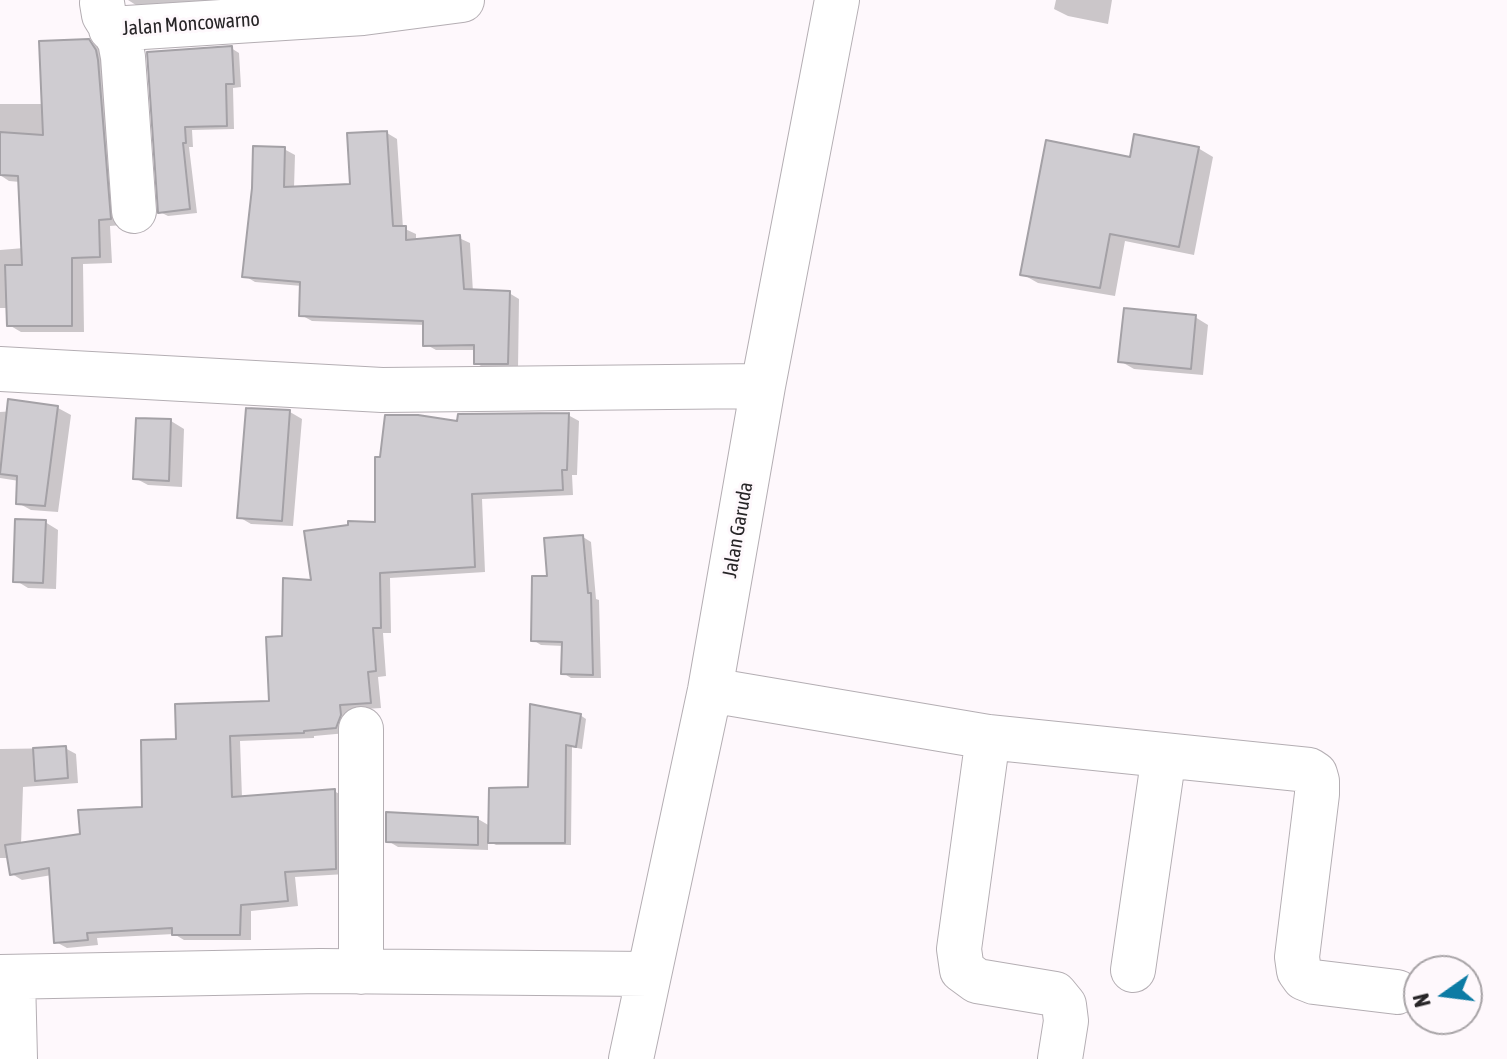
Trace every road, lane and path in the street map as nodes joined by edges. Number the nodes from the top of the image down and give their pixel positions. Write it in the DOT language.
graph roads {
  1 [pos="462,0"];
  2 [pos="837,0"];
  3 [pos="106,14"];
  4 [pos="134,211"];
  5 [pos="0,369"];
  6 [pos="763,386"];
  7 [pos="710,690"];
  8 [pos="361,729"];
  9 [pos="988,737"];
  10 [pos="1164,755"];
  11 [pos="1133,970"];
  12 [pos="361,972"];
  13 [pos="648,974"];
  14 [pos="7,977"];
  15 [pos="1397,992"];
  16 [pos="15,1059"];
  17 [pos="631,1059"];
  18 [pos="1060,1059"];
  1 -- 3 [label="street, Jalan Moncowarno"];
  2 -- 6 [label="street, Jalan Garuda"];
  3 -- 4 [label="street"];
  5 -- 6 [label="street"];
  6 -- 7 [label="street, Jalan Garuda"];
  7 -- 9 [label="street"];
  7 -- 13 [label="street, Jalan Garuda"];
  8 -- 12 [label="street"];
  9 -- 10 [label="street"];
  9 -- 18 [label="street"];
  10 -- 11 [label="street"];
  10 -- 15 [label="street"];
  12 -- 13 [label="street"];
  12 -- 14 [label="street"];
  13 -- 17 [label="street, Jalan Garuda"];
  14 -- 16 [label="street"];
}
